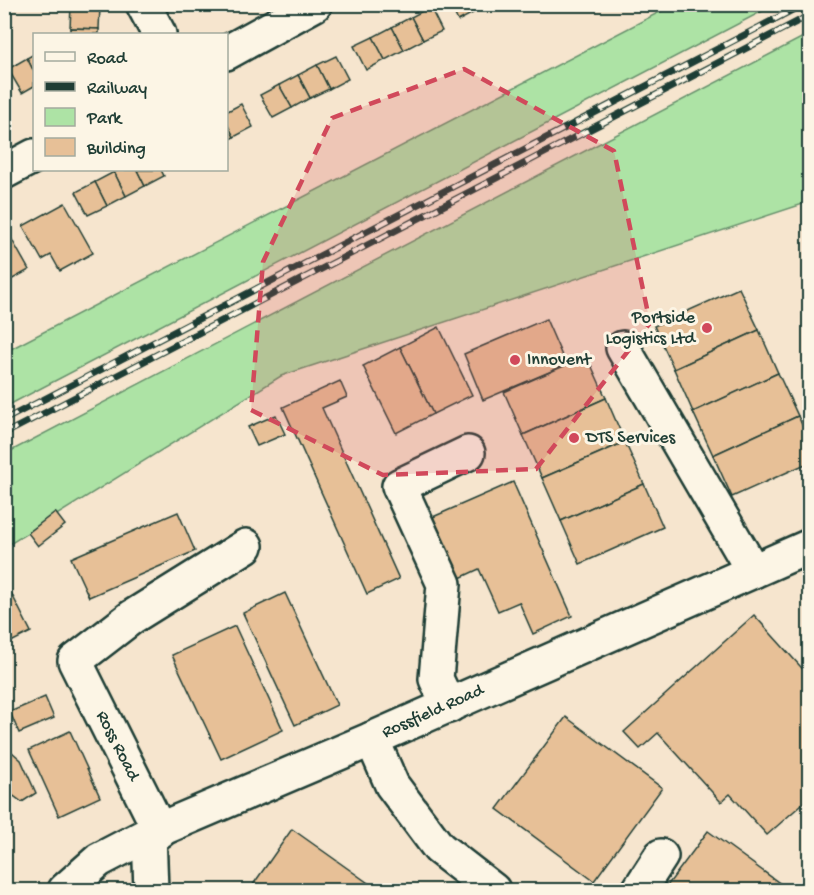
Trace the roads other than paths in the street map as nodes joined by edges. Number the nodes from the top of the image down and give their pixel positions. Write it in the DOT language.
graph roads {
  1 [pos="143,4"];
  2 [pos="315,4"];
  3 [pos="158,33"];
  4 [pos="228,52"];
  5 [pos="33,157"];
  6 [pos="4,172"];
  7 [pos="623,348"];
  8 [pos="468,453"];
  9 [pos="246,546"];
  10 [pos="810,546"];
  11 [pos="753,571"];
  12 [pos="449,706"];
  13 [pos="372,740"];
  14 [pos="154,832"];
  15 [pos="661,856"];
  16 [pos="65,891"];
  17 [pos="151,891"];
  18 [pos="494,891"];
  19 [pos="639,891"];
  1 -- 3 [label="street"];
  2 -- 4 [label="street"];
  5 -- 6 [label="street"];
  7 -- 11 [label="street"];
  8 -- 12 [label="street"];
  9 -- 14 [label="street, Ross Road"];
  10 -- 11 [label="street, Rossfield Road"];
  11 -- 12 [label="street, Rossfield Road"];
  12 -- 13 [label="street, Rossfield Road"];
  13 -- 14 [label="street, Rossfield Road"];
  13 -- 18 [label="street"];
  14 -- 16 [label="street, Rossfield Road"];
  14 -- 17 [label="street"];
  15 -- 19 [label="street"];
}
